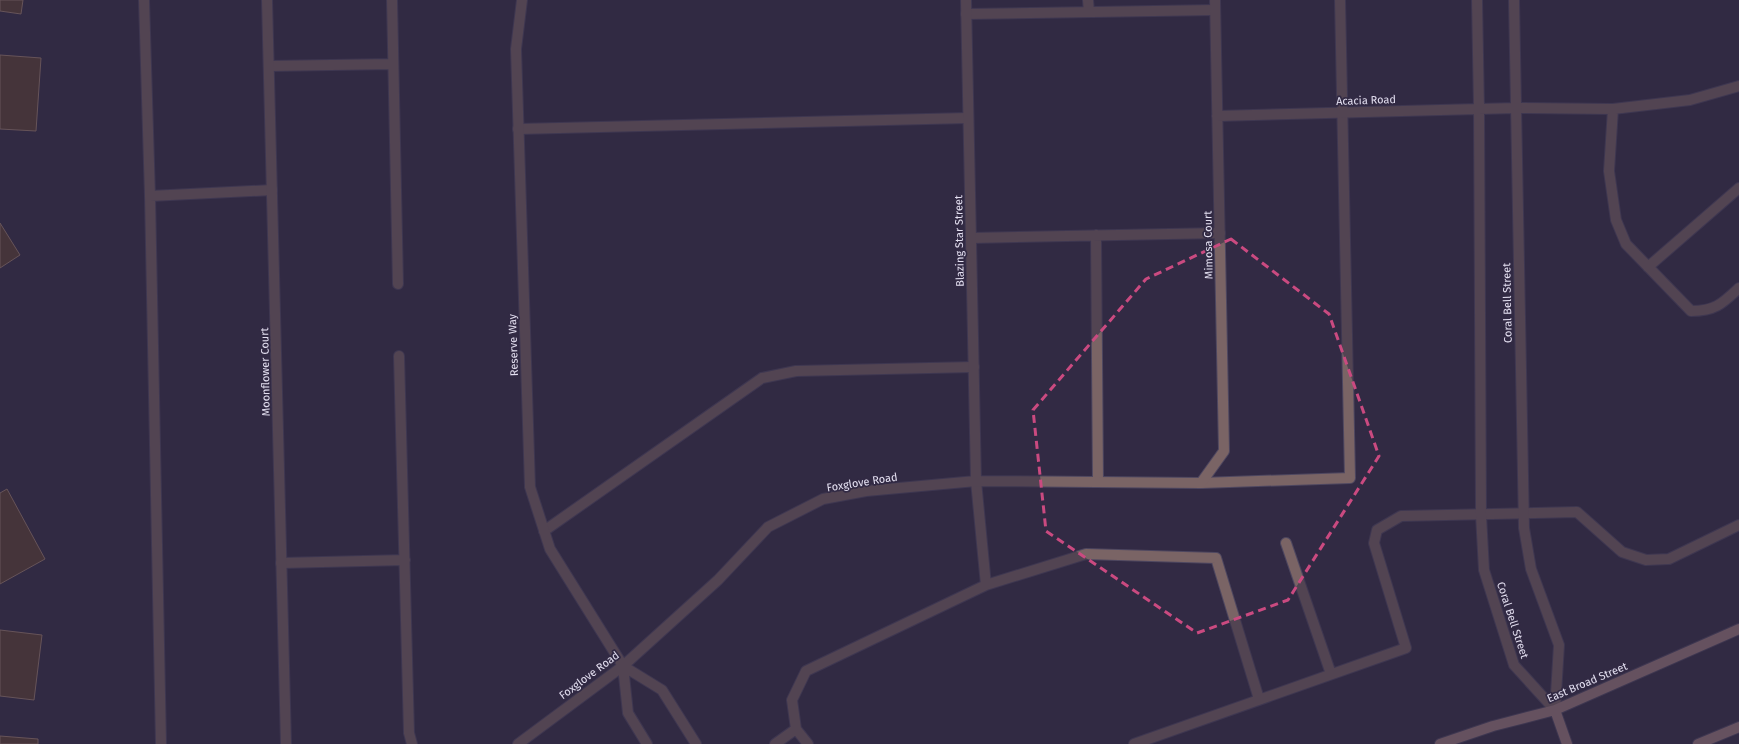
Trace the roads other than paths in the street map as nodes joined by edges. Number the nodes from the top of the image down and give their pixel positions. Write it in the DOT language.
graph roads {
  1 [pos="144,0"];
  2 [pos="267,0"];
  3 [pos="392,0"];
  4 [pos="522,0"];
  5 [pos="966,0"];
  6 [pos="1088,0"];
  7 [pos="1340,0"];
  8 [pos="1477,0"];
  9 [pos="1514,0"];
  10 [pos="1215,5"];
  11 [pos="1089,12"];
  12 [pos="966,14"];
  13 [pos="393,64"];
  14 [pos="269,66"];
  15 [pos="1739,86"];
  16 [pos="1516,108"];
  17 [pos="1479,109"];
  18 [pos="1613,109"];
  19 [pos="1342,113"];
  20 [pos="1217,116"];
  21 [pos="968,118"];
  22 [pos="518,130"];
  23 [pos="1739,188"];
  24 [pos="272,190"];
  25 [pos="150,196"];
  26 [pos="1220,233"];
  27 [pos="1096,235"];
  28 [pos="971,238"];
  29 [pos="1648,267"];
  30 [pos="398,284"];
  31 [pos="1739,288"];
  32 [pos="399,356"];
  33 [pos="974,367"];
  34 [pos="976,481"];
  35 [pos="1098,482"];
  36 [pos="1201,483"];
  37 [pos="1523,514"];
  38 [pos="1481,515"];
  39 [pos="1739,525"];
  40 [pos="544,531"];
  41 [pos="1286,543"];
  42 [pos="405,560"];
  43 [pos="281,563"];
  44 [pos="986,585"];
  45 [pos="1739,629"];
  46 [pos="623,666"];
  47 [pos="1331,674"];
  48 [pos="1259,699"];
  49 [pos="1556,710"];
  50 [pos="1739,727"];
  51 [pos="796,729"];
  52 [pos="161,744"];
  53 [pos="286,744"];
  54 [pos="412,744"];
  55 [pos="518,744"];
  56 [pos="647,744"];
  57 [pos="696,744"];
  58 [pos="776,744"];
  59 [pos="808,744"];
  60 [pos="1134,744"];
  61 [pos="1440,744"];
  62 [pos="1567,744"];
  63 [pos="1698,744"];
  1 -- 25 [label="street"];
  2 -- 14 [label="street, Moonflower Court"];
  3 -- 13 [label="street"];
  4 -- 22 [label="street, Reserve Way"];
  5 -- 12 [label="street, Blazing Star Street"];
  6 -- 11 [label="street"];
  7 -- 19 [label="street"];
  8 -- 17 [label="street, Coral Bell Street"];
  9 -- 16 [label="street, Coral Bell Street"];
  10 -- 11 [label="street"];
  10 -- 20 [label="street, Mimosa Court"];
  11 -- 12 [label="street"];
  12 -- 21 [label="street, Blazing Star Street"];
  13 -- 14 [label="street"];
  13 -- 30 [label="street"];
  14 -- 24 [label="street, Moonflower Court"];
  15 -- 18 [label="street, Acacia Road"];
  16 -- 17 [label="street, Acacia Road"];
  16 -- 18 [label="street, Acacia Road"];
  16 -- 37 [label="street, Coral Bell Street"];
  17 -- 19 [label="street, Acacia Road"];
  17 -- 38 [label="street, Coral Bell Street"];
  18 -- 29 [label="street"];
  19 -- 20 [label="street, Acacia Road"];
  19 -- 36 [label="street, Foxglove Road"];
  20 -- 26 [label="street, Mimosa Court"];
  21 -- 22 [label="street"];
  21 -- 28 [label="street, Blazing Star Street"];
  22 -- 40 [label="street, Reserve Way"];
  23 -- 29 [label="street"];
  24 -- 25 [label="street"];
  24 -- 43 [label="street, Moonflower Court"];
  25 -- 52 [label="street"];
  26 -- 27 [label="street"];
  26 -- 36 [label="street, Mimosa Court"];
  27 -- 28 [label="street"];
  27 -- 35 [label="street"];
  28 -- 33 [label="street, Blazing Star Street"];
  29 -- 31 [label="street"];
  32 -- 42 [label="street"];
  33 -- 34 [label="street, Blazing Star Street"];
  33 -- 40 [label="street"];
  34 -- 35 [label="street, Foxglove Road"];
  34 -- 44 [label="street, Blazing Star Street"];
  34 -- 46 [label="street, Foxglove Road"];
  35 -- 36 [label="street, Foxglove Road"];
  37 -- 38 [label="street"];
  37 -- 39 [label="street"];
  37 -- 49 [label="street, Coral Bell Street"];
  38 -- 47 [label="street"];
  38 -- 49 [label="street, Coral Bell Street"];
  40 -- 46 [label="street, Reserve Way"];
  41 -- 47 [label="street"];
  42 -- 43 [label="street"];
  42 -- 54 [label="street"];
  43 -- 53 [label="street, Moonflower Court"];
  44 -- 48 [label="street"];
  44 -- 51 [label="street"];
  45 -- 49 [label="main road, East Broad Street"];
  46 -- 55 [label="street, Foxglove Road"];
  46 -- 56 [label="street, Reserve Way"];
  46 -- 57 [label="street, Reserve Way"];
  47 -- 48 [label="street"];
  48 -- 60 [label="street"];
  49 -- 61 [label="main road, East Broad Street"];
  49 -- 62 [label="main road"];
  50 -- 63 [label="main road"];
  51 -- 58 [label="street"];
  51 -- 59 [label="street"];
}
